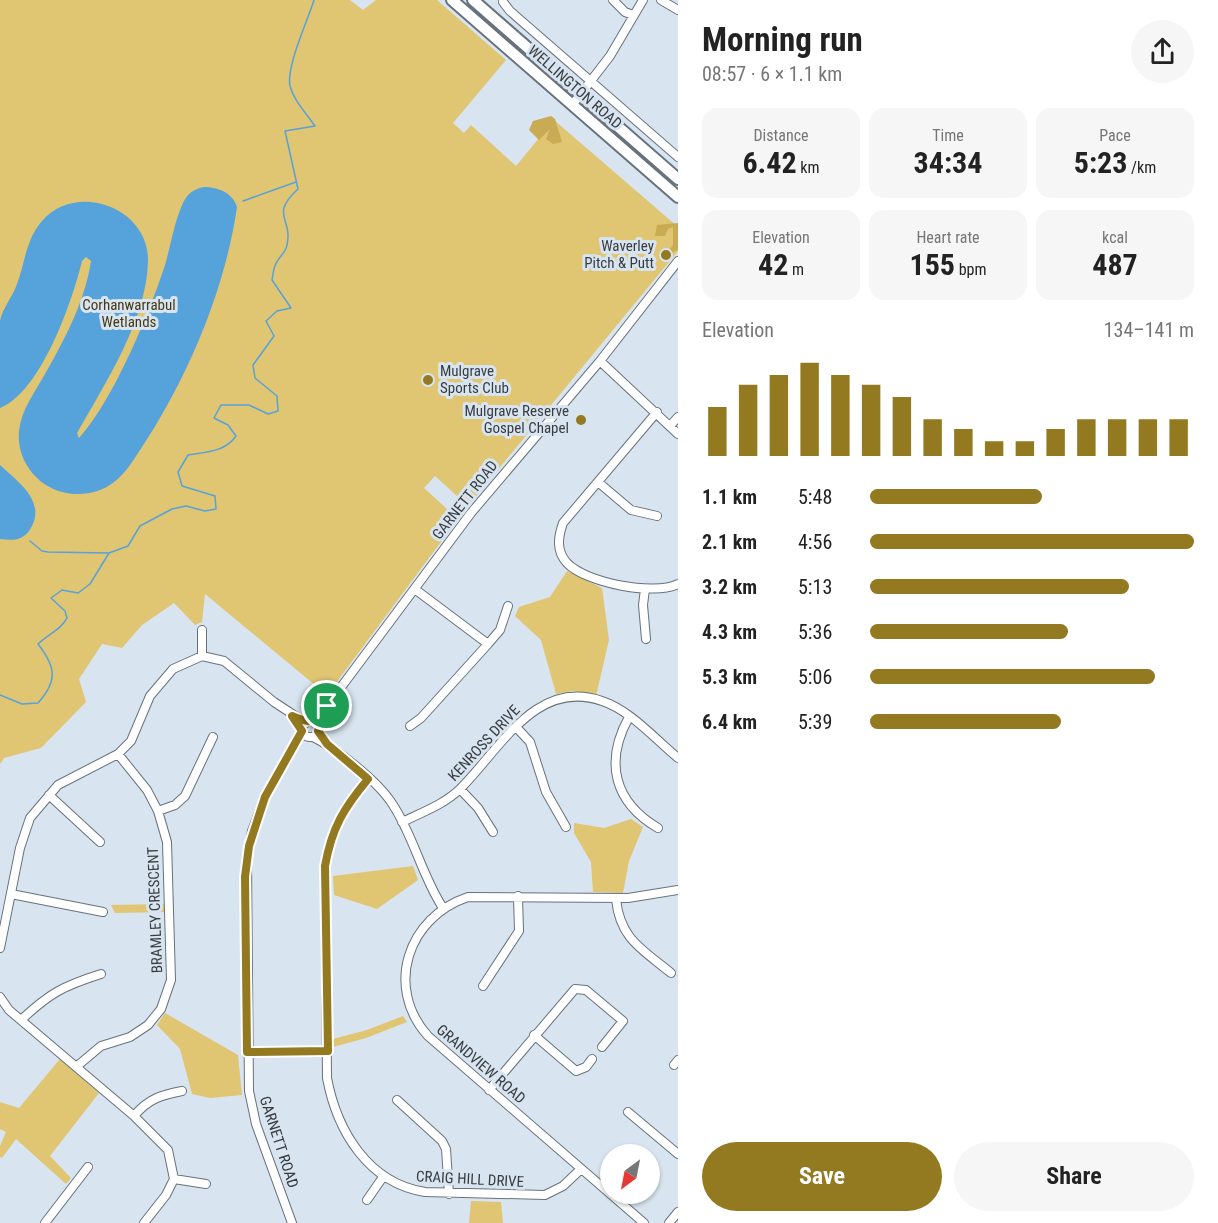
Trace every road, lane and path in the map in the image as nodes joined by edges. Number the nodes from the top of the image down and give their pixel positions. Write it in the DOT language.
graph roads {
  1 [pos="452,0"];
  2 [pos="473,0"];
  3 [pos="613,0"];
  4 [pos="638,0"];
  5 [pos="643,0"];
  6 [pos="661,0"];
  7 [pos="503,2"];
  8 [pos="678,10"];
  9 [pos="630,13"];
  10 [pos="591,82"];
  11 [pos="581,94"];
  12 [pos="573,104"];
  13 [pos="678,157"];
  14 [pos="678,179"];
  15 [pos="678,197"];
  16 [pos="678,261"];
  17 [pos="600,361"];
  18 [pos="657,412"];
  19 [pos="678,417"];
  20 [pos="670,426"];
  21 [pos="678,434"];
  22 [pos="598,482"];
  23 [pos="657,516"];
  24 [pos="678,584"];
  25 [pos="645,589"];
  26 [pos="416,590"];
  27 [pos="508,606"];
  28 [pos="202,630"];
  29 [pos="646,639"];
  30 [pos="488,644"];
  31 [pos="202,656"];
  32 [pos="629,717"];
  33 [pos="410,726"];
  34 [pos="516,727"];
  35 [pos="310,729"];
  36 [pos="213,737"];
  37 [pos="118,754"];
  38 [pos="678,758"];
  39 [pos="368,779"];
  40 [pos="460,789"];
  41 [pos="49,795"];
  42 [pos="158,811"];
  43 [pos="402,822"];
  44 [pos="566,828"];
  45 [pos="658,828"];
  46 [pos="493,832"];
  47 [pos="100,842"];
  48 [pos="678,890"];
  49 [pos="11,894"];
  50 [pos="518,896"];
  51 [pos="616,899"];
  52 [pos="445,907"];
  53 [pos="102,912"];
  54 [pos="0,948"];
  55 [pos="671,973"];
  56 [pos="101,974"];
  57 [pos="483,986"];
  58 [pos="0,997"];
  59 [pos="21,1020"];
  60 [pos="534,1035"];
  61 [pos="602,1047"];
  62 [pos="328,1051"];
  63 [pos="247,1052"];
  64 [pos="592,1059"];
  65 [pos="76,1067"];
  66 [pos="489,1090"];
  67 [pos="182,1091"];
  68 [pos="397,1100"];
  69 [pos="628,1112"];
  70 [pos="134,1116"];
  71 [pos="678,1154"];
  72 [pos="88,1167"];
  73 [pos="581,1169"];
  74 [pos="383,1177"];
  75 [pos="174,1179"];
  76 [pos="206,1184"];
  77 [pos="449,1194"];
  78 [pos="367,1200"];
  79 [pos="678,1212"];
  80 [pos="634,1220"];
  81 [pos="45,1223"];
  82 [pos="144,1223"];
  83 [pos="292,1223"];
  84 [pos="644,1223"];
  85 [pos="669,1223"];
  1 -- 12 [label="highway, WELLINGTON ROAD"];
  2 -- 11 [label="highway, WELLINGTON ROAD"];
  3 -- 9 [label="street"];
  4 -- 9 [label="street"];
  5 -- 9 [label="street"];
  6 -- 8 [label="street"];
  7 -- 10 [label="street, WELLINGTON ROAD"];
  9 -- 10 [label="street"];
  10 -- 11 [label="street"];
  10 -- 13 [label="street, WELLINGTON ROAD"];
  11 -- 12 [label="street"];
  11 -- 14 [label="highway, WELLINGTON ROAD"];
  12 -- 15 [label="highway, WELLINGTON ROAD"];
  16 -- 17 [label="street, GARNETT ROAD"];
  17 -- 18 [label="street"];
  17 -- 26 [label="street, GARNETT ROAD"];
  18 -- 20 [label="street"];
  18 -- 22 [label="street"];
  19 -- 20 [label="street"];
  20 -- 21 [label="street"];
  22 -- 23 [label="street"];
  22 -- 25 [label="street"];
  24 -- 25 [label="street"];
  25 -- 29 [label="street"];
  26 -- 30 [label="street"];
  26 -- 35 [label="street, GARNETT ROAD"];
  27 -- 30 [label="street"];
  28 -- 31 [label="street"];
  30 -- 33 [label="street"];
  31 -- 35 [label="street"];
  31 -- 37 [label="street"];
  32 -- 34 [label="street, KENROSS DRIVE"];
  32 -- 38 [label="street, KENROSS DRIVE"];
  32 -- 45 [label="street"];
  34 -- 40 [label="street, KENROSS DRIVE"];
  34 -- 44 [label="street"];
  35 -- 39 [label="street"];
  35 -- 63 [label="street, GARNETT ROAD"];
  36 -- 42 [label="street"];
  37 -- 41 [label="street"];
  37 -- 42 [label="street, BRAMLEY CRESCENT"];
  39 -- 43 [label="street"];
  39 -- 62 [label="street, CRAIG HILL DRIVE"];
  40 -- 43 [label="street, KENROSS DRIVE"];
  40 -- 46 [label="street"];
  41 -- 47 [label="street"];
  41 -- 49 [label="street"];
  42 -- 65 [label="street, BRAMLEY CRESCENT"];
  43 -- 52 [label="street"];
  48 -- 51 [label="street, GRANDVIEW ROAD"];
  49 -- 53 [label="street"];
  49 -- 54 [label="street"];
  50 -- 51 [label="street, GRANDVIEW ROAD"];
  50 -- 52 [label="street, GRANDVIEW ROAD"];
  50 -- 57 [label="street"];
  51 -- 55 [label="street"];
  52 -- 66 [label="street, GRANDVIEW ROAD"];
  56 -- 59 [label="street"];
  58 -- 59 [label="street"];
  59 -- 65 [label="street"];
  60 -- 61 [label="street"];
  60 -- 64 [label="street"];
  60 -- 66 [label="street"];
  62 -- 63 [label="street"];
  62 -- 74 [label="street, CRAIG HILL DRIVE"];
  63 -- 83 [label="street, GARNETT ROAD"];
  65 -- 70 [label="street"];
  66 -- 73 [label="street, GRANDVIEW ROAD"];
  67 -- 70 [label="street"];
  68 -- 77 [label="street"];
  69 -- 71 [label="street"];
  70 -- 75 [label="street"];
  72 -- 81 [label="street"];
  73 -- 77 [label="street, CRAIG HILL DRIVE"];
  73 -- 80 [label="street, GRANDVIEW ROAD"];
  74 -- 77 [label="street, CRAIG HILL DRIVE"];
  74 -- 78 [label="street"];
  75 -- 76 [label="street"];
  75 -- 82 [label="street"];
  79 -- 85 [label="street"];
  80 -- 84 [label="street, GRANDVIEW ROAD"];
}
